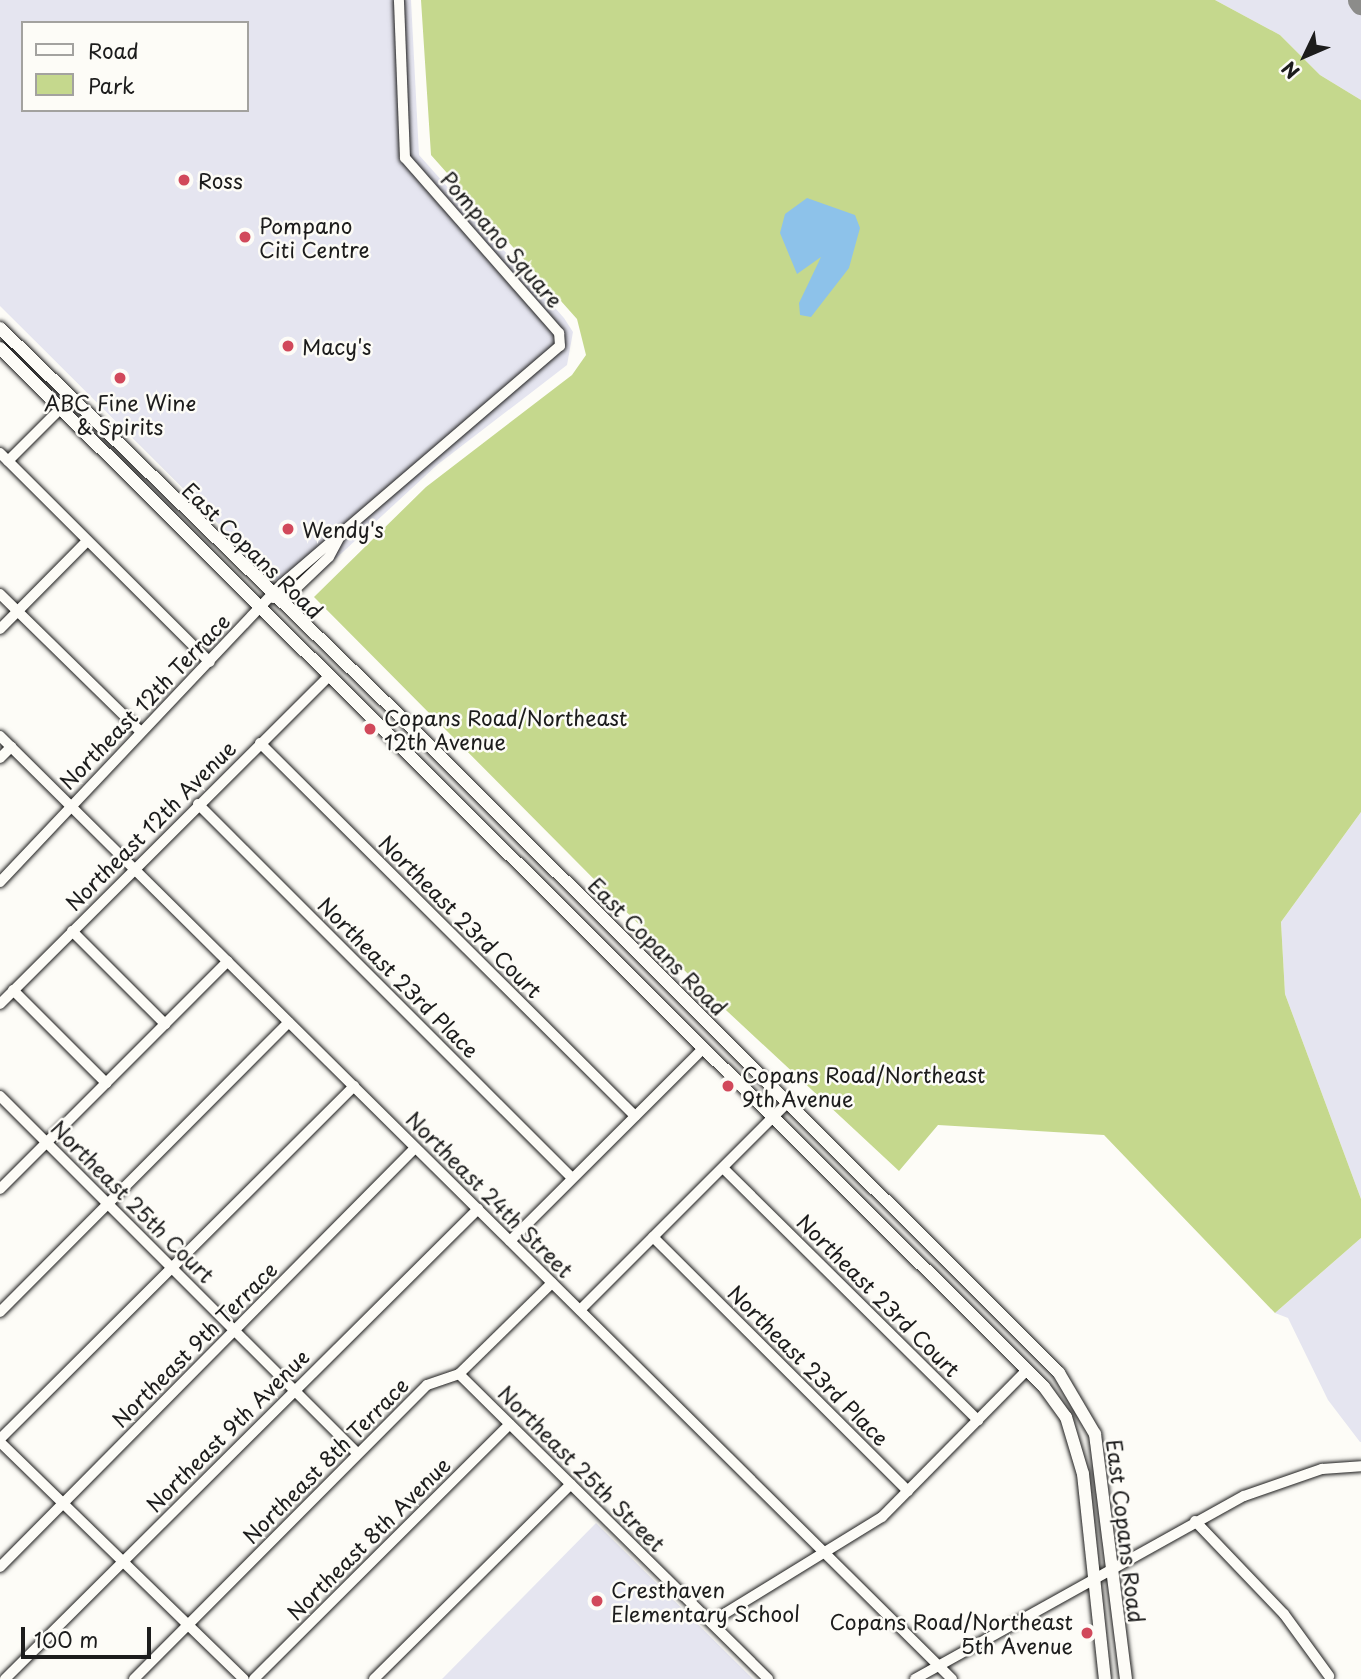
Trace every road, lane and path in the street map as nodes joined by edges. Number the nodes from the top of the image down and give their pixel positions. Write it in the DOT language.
graph roads {
  1 [pos="399,0"];
  2 [pos="0,328"];
  3 [pos="0,348"];
  4 [pos="43,390"];
  5 [pos="67,394"];
  6 [pos="61,408"];
  7 [pos="85,412"];
  8 [pos="0,453"];
  9 [pos="8,461"];
  10 [pos="86,541"];
  11 [pos="0,594"];
  12 [pos="273,598"];
  13 [pos="261,610"];
  14 [pos="18,611"];
  15 [pos="0,629"];
  16 [pos="210,662"];
  17 [pos="330,675"];
  18 [pos="139,730"];
  19 [pos="0,736"];
  20 [pos="260,743"];
  21 [pos="11,747"];
  22 [pos="0,758"];
  23 [pos="69,804"];
  24 [pos="198,804"];
  25 [pos="134,868"];
  26 [pos="0,881"];
  27 [pos="72,931"];
  28 [pos="228,961"];
  29 [pos="13,990"];
  30 [pos="0,1004"];
  31 [pos="289,1022"];
  32 [pos="165,1024"];
  33 [pos="703,1049"];
  34 [pos="106,1083"];
  35 [pos="354,1086"];
  36 [pos="0,1096"];
  37 [pos="788,1102"];
  38 [pos="635,1115"];
  39 [pos="773,1118"];
  40 [pos="47,1142"];
  41 [pos="415,1147"];
  42 [pos="723,1168"];
  43 [pos="572,1178"];
  44 [pos="0,1189"];
  45 [pos="107,1202"];
  46 [pos="478,1209"];
  47 [pos="653,1237"];
  48 [pos="510,1241"];
  49 [pos="173,1269"];
  50 [pos="552,1283"];
  51 [pos="580,1310"];
  52 [pos="0,1312"];
  53 [pos="235,1330"];
  54 [pos="1027,1370"];
  55 [pos="459,1374"];
  56 [pos="295,1390"];
  57 [pos="978,1420"];
  58 [pos="510,1424"];
  59 [pos="0,1440"];
  60 [pos="357,1452"];
  61 [pos="1361,1466"];
  62 [pos="571,1484"];
  63 [pos="908,1491"];
  64 [pos="63,1504"];
  65 [pos="1195,1521"];
  66 [pos="827,1555"];
  67 [pos="120,1562"];
  68 [pos="0,1567"];
  69 [pos="1113,1568"];
  70 [pos="1094,1579"];
  71 [pos="711,1622"];
  72 [pos="187,1626"];
  73 [pos="938,1665"];
  74 [pos="1329,1676"];
  75 [pos="5,1679"];
  76 [pos="134,1679"];
  77 [pos="244,1679"];
  78 [pos="254,1679"];
  79 [pos="374,1679"];
  80 [pos="768,1679"];
  81 [pos="915,1679"];
  82 [pos="952,1679"];
  83 [pos="1105,1679"];
  84 [pos="1126,1679"];
  1 -- 12 [label="street, Pompano Square"];
  2 -- 5 [label="main road, East Copans Road"];
  3 -- 4 [label="main road, East Copans Road"];
  4 -- 5 [label="main road"];
  4 -- 6 [label="main road, East Copans Road"];
  5 -- 7 [label="main road, East Copans Road"];
  6 -- 7 [label="main road"];
  6 -- 9 [label="street"];
  6 -- 13 [label="main road, East Copans Road"];
  7 -- 12 [label="main road, East Copans Road"];
  8 -- 9 [label="street"];
  9 -- 10 [label="street"];
  10 -- 14 [label="street"];
  10 -- 16 [label="street"];
  11 -- 14 [label="street"];
  12 -- 13 [label="street, Pompano Square"];
  12 -- 37 [label="main road, East Copans Road"];
  13 -- 16 [label="street, Northeast 12th Terrace"];
  13 -- 17 [label="main road, East Copans Road"];
  14 -- 15 [label="street"];
  14 -- 18 [label="street"];
  16 -- 18 [label="street, Northeast 12th Terrace"];
  17 -- 20 [label="street, Northeast 12th Avenue"];
  17 -- 33 [label="main road, East Copans Road"];
  18 -- 23 [label="street, Northeast 12th Terrace"];
  19 -- 21 [label="street, Northeast 24th Street"];
  20 -- 24 [label="street, Northeast 12th Avenue"];
  20 -- 38 [label="street, Northeast 23rd Court"];
  21 -- 22 [label="street"];
  21 -- 23 [label="street, Northeast 24th Street"];
  23 -- 25 [label="street, Northeast 24th Street"];
  23 -- 26 [label="street, Northeast 12th Terrace"];
  24 -- 25 [label="street, Northeast 12th Avenue"];
  24 -- 43 [label="street, Northeast 23rd Place"];
  25 -- 27 [label="street, Northeast 12th Avenue"];
  25 -- 28 [label="street, Northeast 24th Street"];
  27 -- 29 [label="street, Northeast 12th Avenue"];
  27 -- 32 [label="street"];
  28 -- 31 [label="street, Northeast 24th Street"];
  28 -- 32 [label="street"];
  29 -- 30 [label="street, Northeast 12th Avenue"];
  29 -- 34 [label="street"];
  31 -- 35 [label="street, Northeast 24th Street"];
  31 -- 45 [label="street"];
  32 -- 34 [label="street"];
  33 -- 38 [label="street"];
  33 -- 39 [label="main road, East Copans Road"];
  34 -- 40 [label="street"];
  35 -- 41 [label="street, Northeast 24th Street"];
  35 -- 49 [label="street"];
  36 -- 40 [label="street, Northeast 25th Court"];
  37 -- 39 [label="street"];
  37 -- 69 [label="main road, East Copans Road"];
  38 -- 43 [label="street"];
  39 -- 42 [label="street"];
  39 -- 54 [label="main road, East Copans Road"];
  40 -- 44 [label="street"];
  40 -- 45 [label="street, Northeast 25th Court"];
  41 -- 46 [label="street, Northeast 24th Street"];
  41 -- 53 [label="street, Northeast 9th Terrace"];
  42 -- 47 [label="street"];
  42 -- 57 [label="street, Northeast 23rd Court"];
  43 -- 48 [label="street"];
  45 -- 49 [label="street, Northeast 25th Court"];
  45 -- 52 [label="street"];
  46 -- 48 [label="street, Northeast 24th Street"];
  46 -- 56 [label="street, Northeast 9th Avenue"];
  47 -- 51 [label="street"];
  47 -- 63 [label="street, Northeast 23rd Place"];
  48 -- 50 [label="street, Northeast 24th Street"];
  49 -- 53 [label="street, Northeast 25th Court"];
  49 -- 59 [label="street"];
  50 -- 51 [label="street, Northeast 24th Street"];
  50 -- 55 [label="street, Northeast 8th Terrace"];
  51 -- 66 [label="street, Northeast 24th Street"];
  53 -- 56 [label="street, Northeast 25th Court"];
  53 -- 64 [label="street, Northeast 9th Terrace"];
  54 -- 57 [label="street"];
  54 -- 70 [label="main road, East Copans Road"];
  55 -- 58 [label="street, Northeast 25th Street"];
  55 -- 60 [label="street, Northeast 8th Terrace"];
  56 -- 60 [label="street, Northeast 25th Court"];
  56 -- 67 [label="street, Northeast 9th Avenue"];
  57 -- 63 [label="street"];
  58 -- 62 [label="street, Northeast 25th Street"];
  58 -- 78 [label="street, Northeast 8th Avenue"];
  59 -- 64 [label="street"];
  60 -- 72 [label="street, Northeast 8th Terrace"];
  61 -- 65 [label="street"];
  62 -- 71 [label="street, Northeast 25th Street"];
  62 -- 79 [label="street"];
  63 -- 66 [label="street"];
  64 -- 67 [label="street"];
  64 -- 68 [label="street, Northeast 9th Terrace"];
  65 -- 69 [label="street"];
  65 -- 74 [label="street"];
  66 -- 71 [label="street"];
  66 -- 73 [label="street, Northeast 24th Street"];
  67 -- 72 [label="street"];
  67 -- 75 [label="street, Northeast 9th Avenue"];
  69 -- 70 [label="street"];
  69 -- 84 [label="main road, East Copans Road"];
  70 -- 73 [label="street"];
  70 -- 83 [label="main road, East Copans Road"];
  71 -- 80 [label="street, Northeast 25th Street"];
  72 -- 76 [label="street, Northeast 8th Terrace"];
  72 -- 77 [label="street"];
  73 -- 81 [label="street"];
  73 -- 82 [label="street, Northeast 24th Street"];
}
